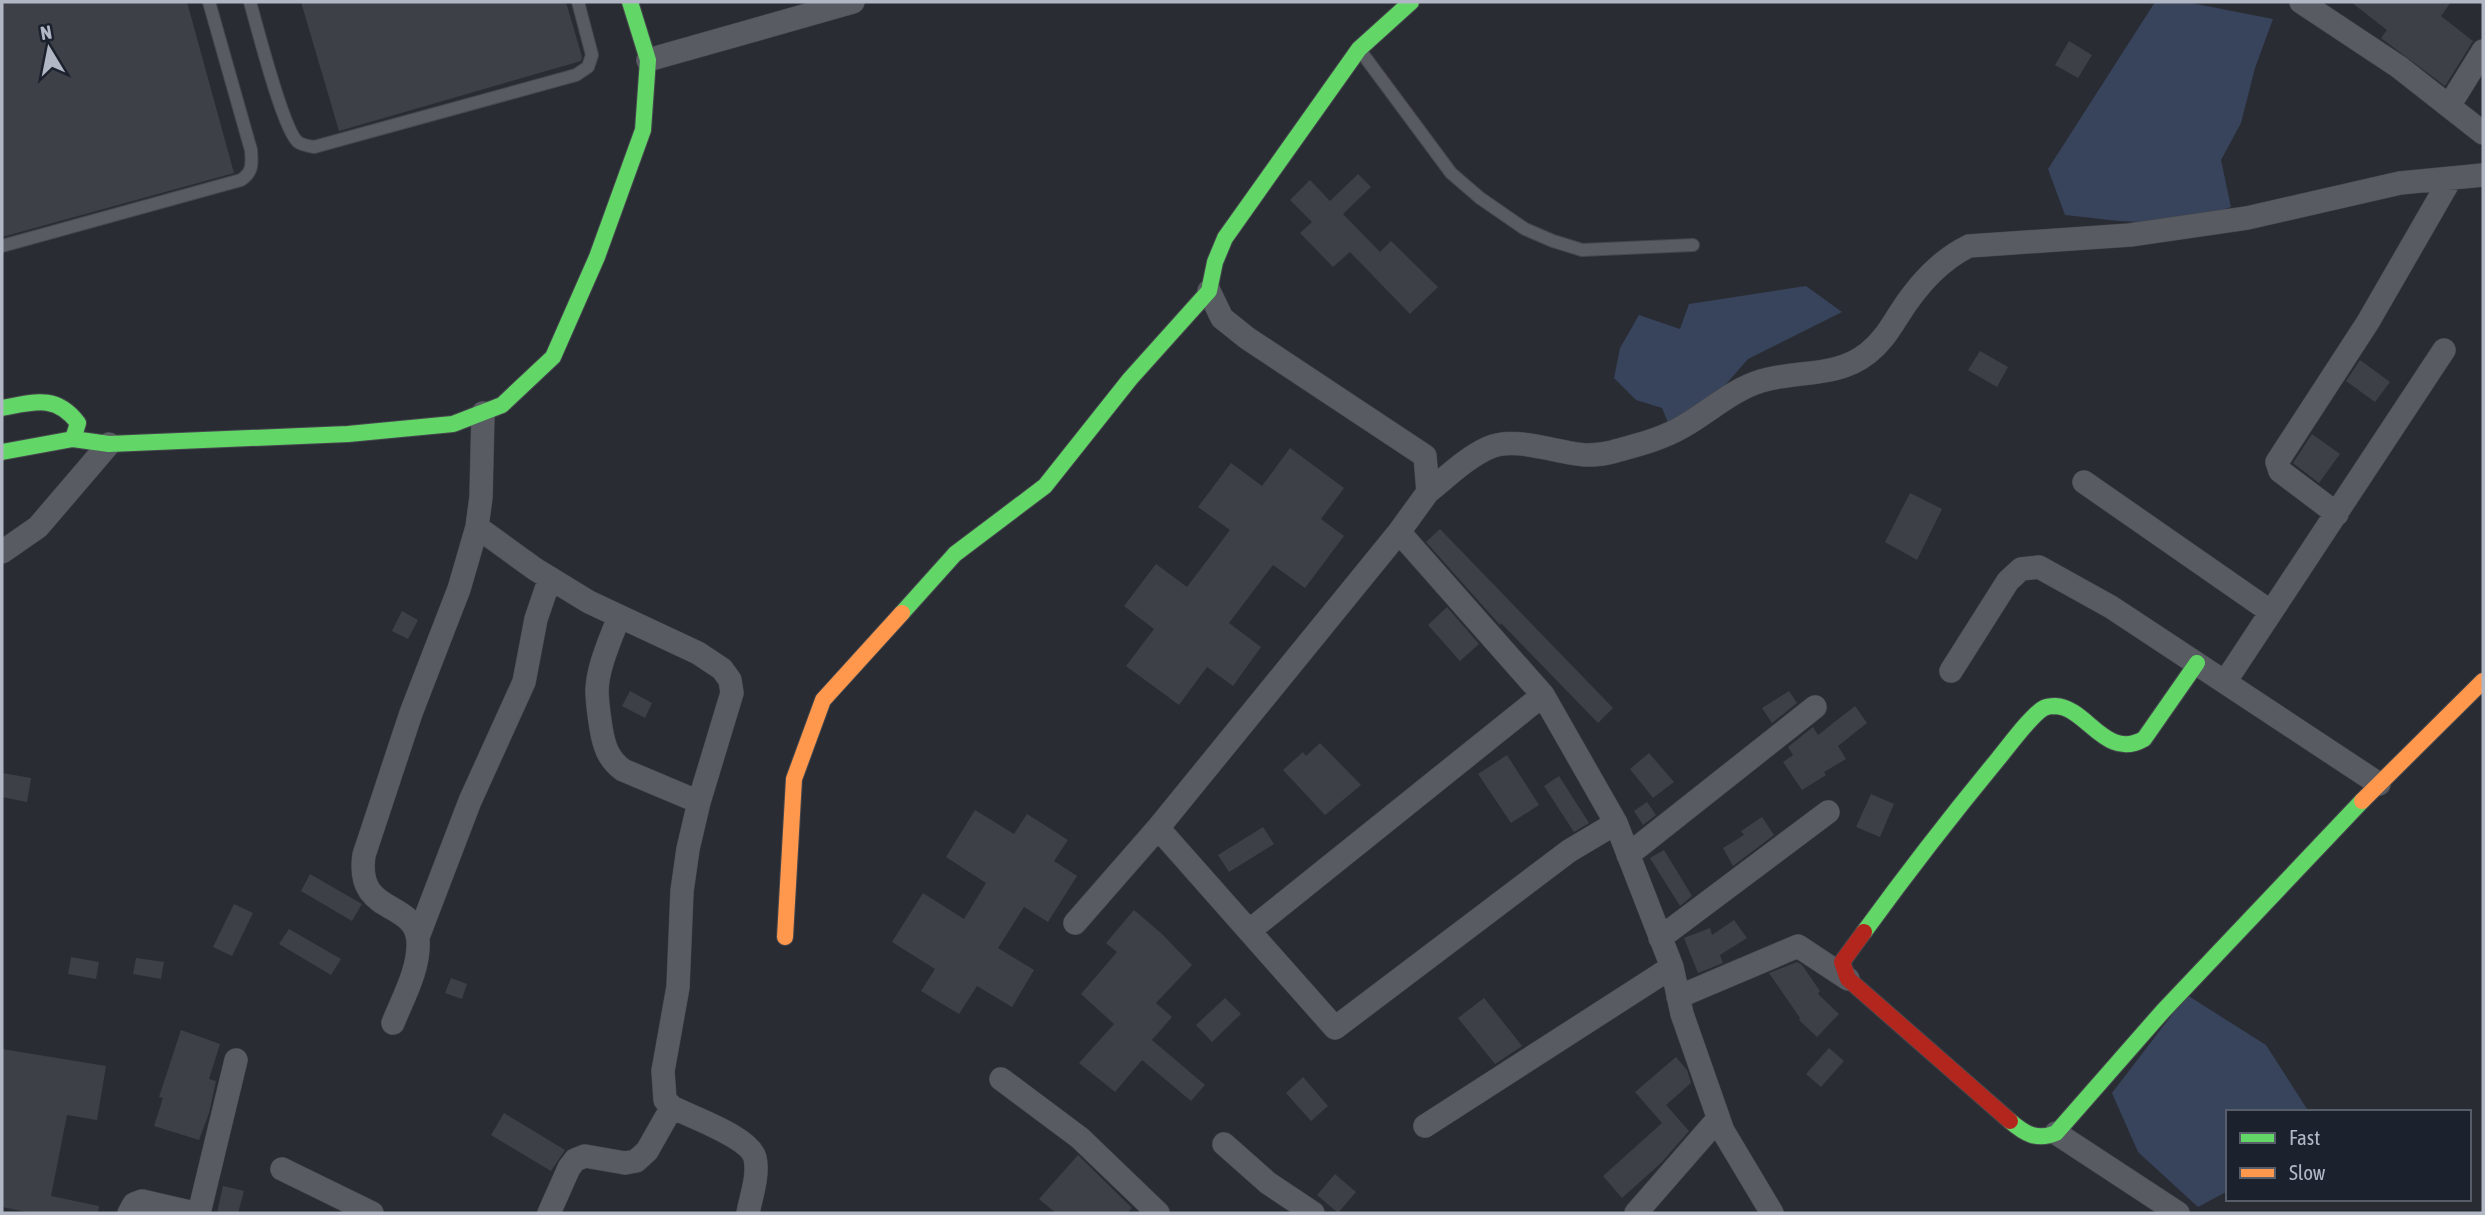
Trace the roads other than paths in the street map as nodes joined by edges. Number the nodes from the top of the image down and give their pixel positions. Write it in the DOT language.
graph roads {
  1 [pos="209,2"];
  2 [pos="250,2"];
  3 [pos="578,2"];
  4 [pos="630,2"];
  5 [pos="853,2"];
  6 [pos="1411,2"];
  7 [pos="2301,2"];
  8 [pos="1359,49"];
  9 [pos="2483,51"];
  10 [pos="648,60"];
  11 [pos="2449,106"];
  12 [pos="2483,133"];
  13 [pos="2483,175"];
  14 [pos="2451,178"];
  15 [pos="1693,245"];
  16 [pos="2,246"];
  17 [pos="1209,291"];
  18 [pos="2444,350"];
  19 [pos="2,408"];
  20 [pos="483,413"];
  21 [pos="73,439"];
  22 [pos="109,444"];
  23 [pos="2,452"];
  24 [pos="2084,481"];
  25 [pos="1428,492"];
  26 [pos="2337,514"];
  27 [pos="477,527"];
  28 [pos="1399,532"];
  29 [pos="2,552"];
  30 [pos="550,578"];
  31 [pos="2272,612"];
  32 [pos="619,616"];
  33 [pos="2196,663"];
  34 [pos="1951,671"];
  35 [pos="2483,681"];
  36 [pos="2225,682"];
  37 [pos="1543,695"];
  38 [pos="1815,707"];
  39 [pos="2379,784"];
  40 [pos="699,802"];
  41 [pos="1828,812"];
  42 [pos="1616,823"];
  43 [pos="1158,828"];
  44 [pos="1628,855"];
  45 [pos="1075,923"];
  46 [pos="1249,931"];
  47 [pos="418,937"];
  48 [pos="785,937"];
  49 [pos="1660,937"];
  50 [pos="1672,967"];
  51 [pos="1849,979"];
  52 [pos="1678,997"];
  53 [pos="393,1023"];
  54 [pos="236,1060"];
  55 [pos="1001,1079"];
  56 [pos="672,1107"];
  57 [pos="1718,1119"];
  58 [pos="1425,1126"];
  59 [pos="2056,1133"];
  60 [pos="1224,1144"];
  61 [pos="282,1169"];
  62 [pos="129,1213"];
  63 [pos="195,1213"];
  64 [pos="372,1213"];
  65 [pos="549,1213"];
  66 [pos="748,1213"];
  67 [pos="1158,1213"];
  68 [pos="1313,1213"];
  69 [pos="1636,1213"];
  70 [pos="1772,1213"];
  71 [pos="2178,1213"];
  1 -- 16 [label="lane"];
  2 -- 3 [label="lane"];
  4 -- 10 [label="street"];
  5 -- 10 [label="street"];
  6 -- 8 [label="street"];
  7 -- 11 [label="street"];
  8 -- 15 [label="lane"];
  8 -- 17 [label="street"];
  9 -- 11 [label="street"];
  10 -- 20 [label="street"];
  11 -- 12 [label="street"];
  13 -- 14 [label="street"];
  14 -- 25 [label="street"];
  14 -- 26 [label="street"];
  17 -- 25 [label="street"];
  17 -- 48 [label="street"];
  18 -- 26 [label="street"];
  19 -- 21 [label="street"];
  20 -- 22 [label="street"];
  20 -- 27 [label="street"];
  21 -- 22 [label="street"];
  21 -- 23 [label="street"];
  22 -- 29 [label="street"];
  24 -- 31 [label="street"];
  25 -- 28 [label="street"];
  26 -- 31 [label="street"];
  27 -- 30 [label="street"];
  27 -- 47 [label="street"];
  28 -- 37 [label="street"];
  28 -- 43 [label="street"];
  30 -- 32 [label="street"];
  30 -- 47 [label="street"];
  31 -- 36 [label="street"];
  32 -- 40 [label="street"];
  32 -- 40 [label="street"];
  33 -- 34 [label="street"];
  33 -- 36 [label="street"];
  33 -- 51 [label="street"];
  35 -- 39 [label="street"];
  36 -- 39 [label="street"];
  37 -- 42 [label="street"];
  37 -- 46 [label="street"];
  38 -- 44 [label="street"];
  39 -- 59 [label="street"];
  40 -- 56 [label="street"];
  41 -- 49 [label="street"];
  42 -- 44 [label="street"];
  42 -- 46 [label="street"];
  43 -- 45 [label="street"];
  43 -- 46 [label="street"];
  44 -- 49 [label="street"];
  47 -- 53 [label="street"];
  49 -- 50 [label="street"];
  50 -- 52 [label="street"];
  50 -- 58 [label="street"];
  51 -- 52 [label="street"];
  51 -- 59 [label="street"];
  52 -- 57 [label="street"];
  54 -- 63 [label="street"];
  55 -- 67 [label="street"];
  56 -- 65 [label="street"];
  56 -- 66 [label="street"];
  57 -- 69 [label="street"];
  57 -- 70 [label="street"];
  59 -- 71 [label="street"];
  60 -- 68 [label="street"];
  61 -- 64 [label="street"];
  62 -- 63 [label="street"];
}
